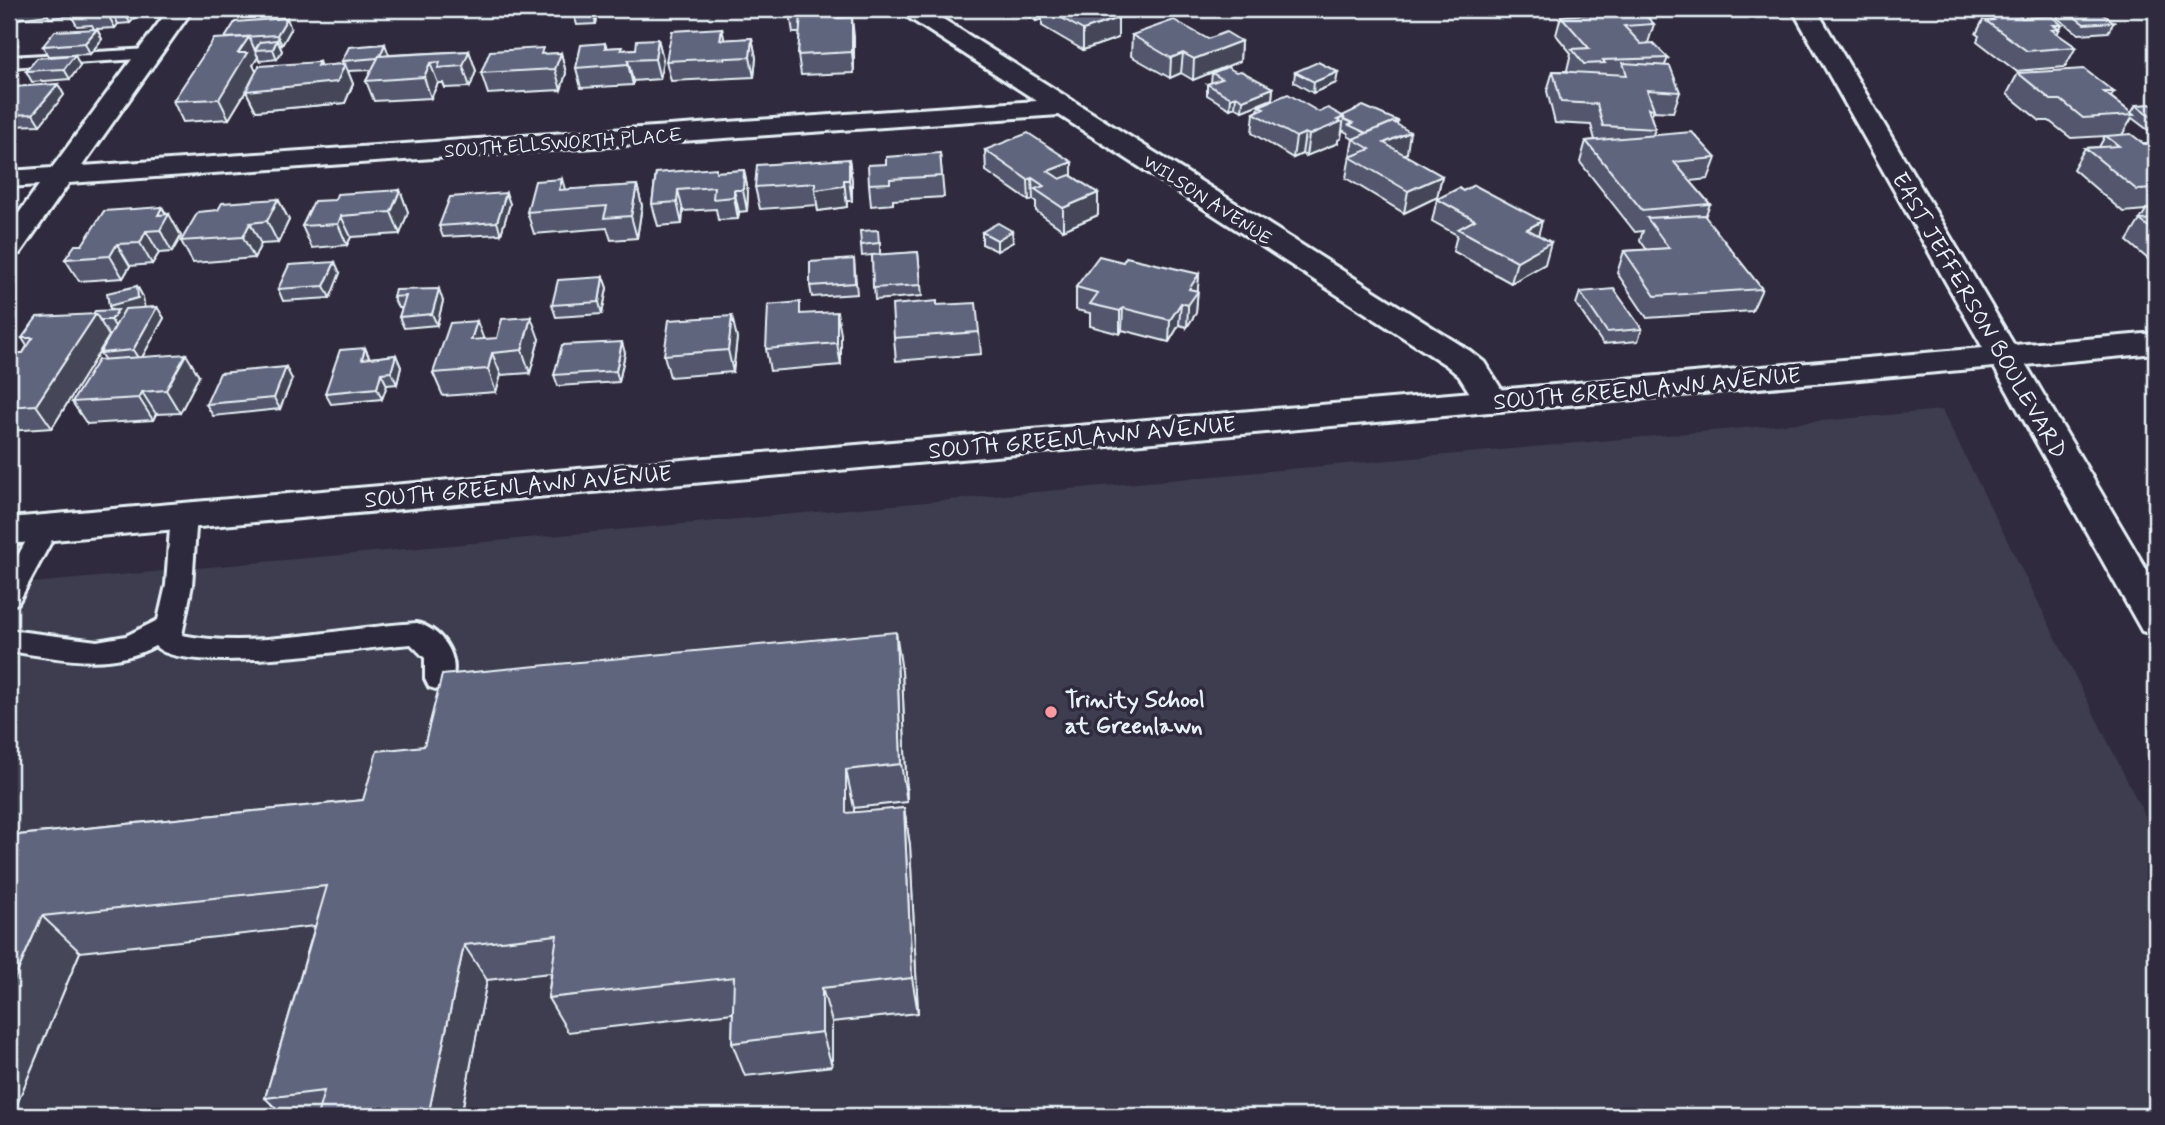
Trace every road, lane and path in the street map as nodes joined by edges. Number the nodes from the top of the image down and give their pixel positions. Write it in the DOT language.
graph roads {
  1 [pos="181,9"];
  2 [pos="911,9"];
  3 [pos="1804,9"];
  4 [pos="149,54"];
  5 [pos="9,62"];
  6 [pos="1065,107"];
  7 [pos="61,175"];
  8 [pos="9,179"];
  9 [pos="9,247"];
  10 [pos="2156,343"];
  11 [pos="2004,356"];
  12 [pos="1492,401"];
  13 [pos="184,514"];
  14 [pos="46,527"];
  15 [pos="9,531"];
  16 [pos="9,596"];
  17 [pos="2156,620"];
  18 [pos="170,626"];
  19 [pos="9,642"];
  20 [pos="439,679"];
  1 -- 4 [label="street"];
  2 -- 6 [label="street, WILSON AVENUE"];
  3 -- 11 [label="street, EAST JEFFERSON BOULEVARD"];
  4 -- 5 [label="lane"];
  4 -- 7 [label="street"];
  6 -- 7 [label="street, SOUTH ELLSWORTH PLACE"];
  6 -- 12 [label="street, WILSON AVENUE"];
  7 -- 8 [label="street, SOUTH ELLSWORTH PLACE"];
  7 -- 9 [label="street"];
  10 -- 11 [label="street, SOUTH GREENLAWN AVENUE"];
  11 -- 12 [label="street, SOUTH GREENLAWN AVENUE"];
  11 -- 17 [label="street, EAST JEFFERSON BOULEVARD"];
  12 -- 13 [label="street, SOUTH GREENLAWN AVENUE"];
  13 -- 14 [label="street, SOUTH GREENLAWN AVENUE"];
  13 -- 18 [label="lane"];
  14 -- 15 [label="street, SOUTH GREENLAWN AVENUE"];
  14 -- 16 [label="lane"];
  18 -- 19 [label="lane"];
  18 -- 20 [label="lane"];
}
